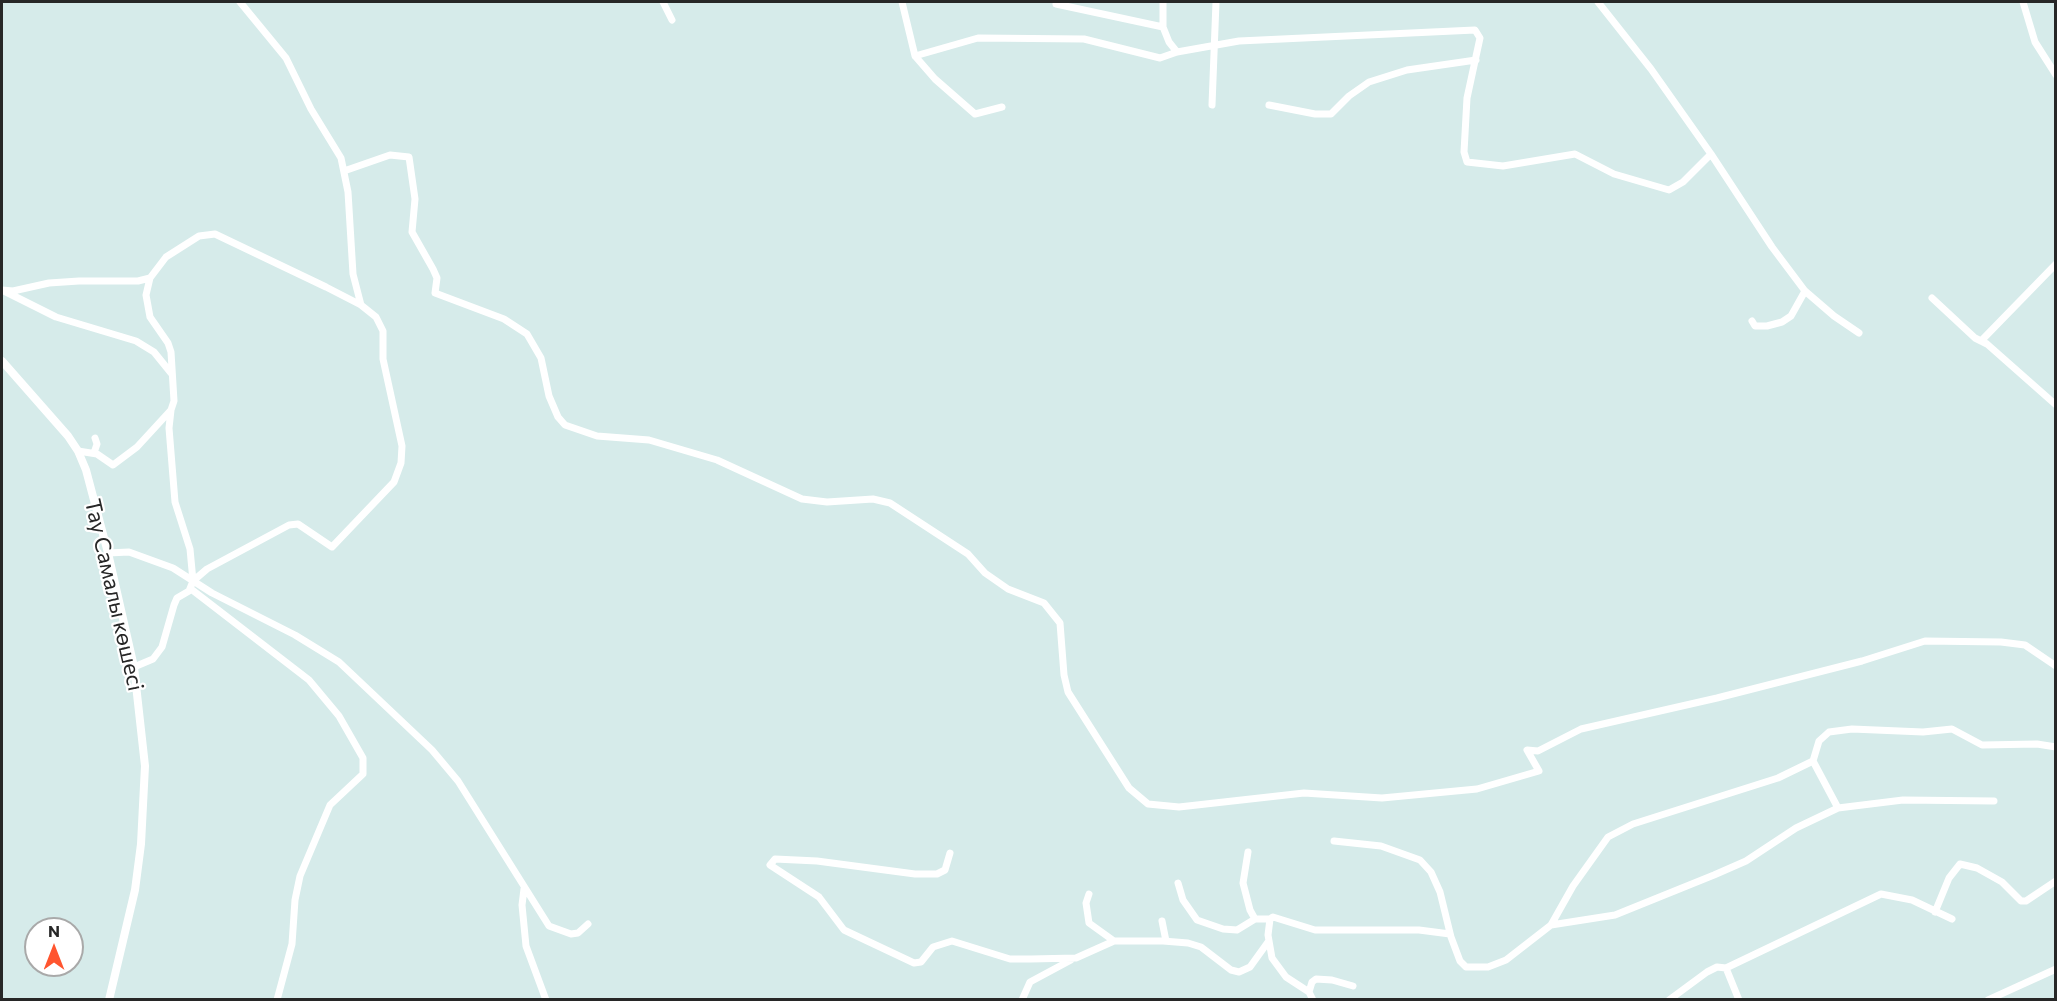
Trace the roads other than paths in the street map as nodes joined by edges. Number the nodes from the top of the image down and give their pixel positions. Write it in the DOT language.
graph roads {
  1 [pos="240,2"];
  2 [pos="663,2"];
  3 [pos="902,2"];
  4 [pos="1163,2"];
  5 [pos="1216,2"];
  6 [pos="1598,2"];
  7 [pos="2022,2"];
  8 [pos="1056,4"];
  9 [pos="672,20"];
  10 [pos="1163,27"];
  11 [pos="1214,45"];
  12 [pos="1177,52"];
  13 [pos="915,56"];
  14 [pos="1476,60"];
  15 [pos="2055,75"];
  16 [pos="1212,105"];
  17 [pos="1269,105"];
  18 [pos="1002,106"];
  19 [pos="1712,154"];
  20 [pos="344,171"];
  21 [pos="2055,264"];
  22 [pos="150,278"];
  23 [pos="1805,291"];
  24 [pos="1932,298"];
  25 [pos="361,305"];
  26 [pos="1752,321"];
  27 [pos="1859,333"];
  28 [pos="1982,341"];
  29 [pos="2,361"];
  30 [pos="173,377"];
  31 [pos="2055,405"];
  32 [pos="171,410"];
  33 [pos="95,438"];
  34 [pos="78,451"];
  35 [pos="94,453"];
  36 [pos="108,553"];
  37 [pos="193,581"];
  38 [pos="191,589"];
  39 [pos="2055,666"];
  40 [pos="134,667"];
  41 [pos="2055,747"];
  42 [pos="1814,761"];
  43 [pos="1994,801"];
  44 [pos="1838,808"];
  45 [pos="1334,841"];
  46 [pos="1248,852"];
  47 [pos="950,853"];
  48 [pos="2055,881"];
  49 [pos="1178,882"];
  50 [pos="524,889"];
  51 [pos="1089,894"];
  52 [pos="1935,912"];
  53 [pos="1255,919"];
  54 [pos="1270,919"];
  55 [pos="1952,919"];
  56 [pos="1162,921"];
  57 [pos="588,924"];
  58 [pos="1551,926"];
  59 [pos="1450,933"];
  60 [pos="1114,941"];
  61 [pos="1166,941"];
  62 [pos="1268,942"];
  63 [pos="1076,958"];
  64 [pos="1726,969"];
  65 [pos="2055,969"];
  66 [pos="1353,986"];
  67 [pos="1309,992"];
  68 [pos="109,999"];
  69 [pos="277,999"];
  70 [pos="546,999"];
  71 [pos="1022,999"];
  72 [pos="1313,999"];
  73 [pos="1669,999"];
  74 [pos="1739,999"];
  75 [pos="1988,999"];
  1 -- 20 [label="street"];
  2 -- 9 [label="street"];
  3 -- 13 [label="street"];
  4 -- 10 [label="street"];
  5 -- 11 [label="street"];
  6 -- 19 [label="street"];
  7 -- 15 [label="street"];
  8 -- 10 [label="street"];
  10 -- 12 [label="street"];
  11 -- 12 [label="street"];
  11 -- 14 [label="street"];
  11 -- 16 [label="street"];
  12 -- 13 [label="street"];
  13 -- 18 [label="street"];
  14 -- 17 [label="street"];
  14 -- 19 [label="street"];
  19 -- 23 [label="street"];
  20 -- 25 [label="street"];
  20 -- 39 [label="street"];
  21 -- 28 [label="street"];
  22 -- 25 [label="street"];
  22 -- 30 [label="street"];
  22 -- 30 [label="street"];
  23 -- 26 [label="street"];
  23 -- 27 [label="street"];
  24 -- 28 [label="street"];
  25 -- 37 [label="street"];
  28 -- 31 [label="street"];
  29 -- 34 [label="street, Тау Самалы көшесі"];
  30 -- 32 [label="street"];
  32 -- 35 [label="street"];
  32 -- 37 [label="street"];
  33 -- 35 [label="street"];
  34 -- 35 [label="street"];
  34 -- 36 [label="street, Тау Самалы көшесі"];
  36 -- 37 [label="street"];
  36 -- 40 [label="street, Тау Самалы көшесі"];
  37 -- 38 [label="street"];
  37 -- 50 [label="street"];
  38 -- 40 [label="street"];
  38 -- 69 [label="street"];
  40 -- 68 [label="street, Тау Самалы көшесі"];
  41 -- 42 [label="street"];
  42 -- 44 [label="street"];
  42 -- 58 [label="street"];
  43 -- 44 [label="street"];
  44 -- 58 [label="street"];
  45 -- 59 [label="street"];
  46 -- 53 [label="street"];
  47 -- 63 [label="street"];
  48 -- 52 [label="street"];
  49 -- 53 [label="street"];
  50 -- 57 [label="street"];
  50 -- 70 [label="street"];
  51 -- 60 [label="street"];
  52 -- 55 [label="street"];
  52 -- 64 [label="street"];
  53 -- 54 [label="street"];
  54 -- 59 [label="street"];
  54 -- 62 [label="street"];
  56 -- 61 [label="street"];
  58 -- 59 [label="street"];
  60 -- 61 [label="street"];
  60 -- 63 [label="street"];
  61 -- 62 [label="street"];
  62 -- 67 [label="street"];
  63 -- 71 [label="street"];
  64 -- 73 [label="street"];
  64 -- 74 [label="street"];
  65 -- 75 [label="street"];
  66 -- 67 [label="street"];
  67 -- 72 [label="street"];
}
